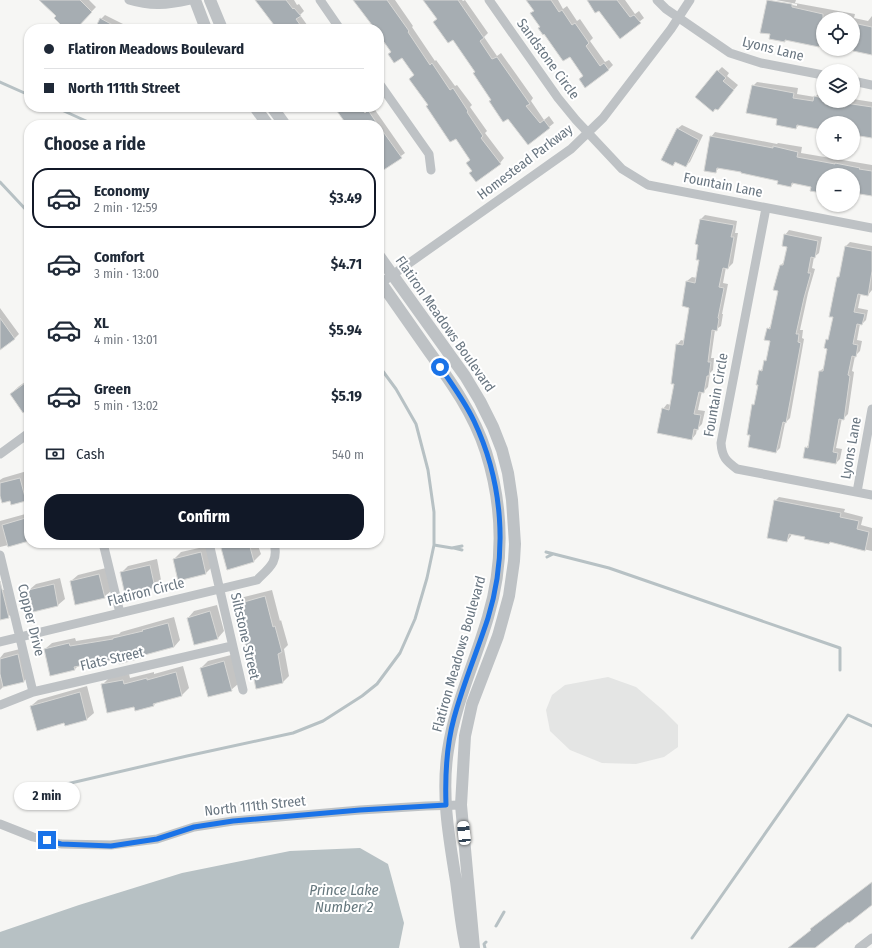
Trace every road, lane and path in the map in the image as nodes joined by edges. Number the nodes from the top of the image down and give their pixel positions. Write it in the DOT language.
graph roads {
  1 [pos="129,0"];
  2 [pos="190,0"];
  3 [pos="195,0"];
  4 [pos="210,0"];
  5 [pos="320,0"];
  6 [pos="488,0"];
  7 [pos="657,0"];
  8 [pos="690,0"];
  9 [pos="679,17"];
  10 [pos="204,24"];
  11 [pos="220,24"];
  12 [pos="337,24"];
  13 [pos="816,74"];
  14 [pos="860,82"];
  15 [pos="872,85"];
  16 [pos="384,90"];
  17 [pos="588,133"];
  18 [pos="431,170"];
  19 [pos="766,208"];
  20 [pos="872,228"];
  21 [pos="384,263"];
  22 [pos="393,275"];
  23 [pos="384,280"];
  24 [pos="384,288"];
  25 [pos="872,409"];
  26 [pos="24,437"];
  27 [pos="0,454"];
  28 [pos="857,492"];
  29 [pos="872,495"];
  30 [pos="104,548"];
  31 [pos="210,548"];
  32 [pos="275,548"];
  33 [pos="0,555"];
  34 [pos="220,589"];
  35 [pos="120,613"];
  36 [pos="20,637"];
  37 [pos="0,642"];
  38 [pos="232,646"];
  39 [pos="243,690"];
  40 [pos="33,692"];
  41 [pos="0,705"];
  42 [pos="446,805"];
  43 [pos="461,805"];
  44 [pos="0,824"];
  45 [pos="872,938"];
  46 [pos="466,948"];
  47 [pos="474,948"];
  48 [pos="859,948"];
  1 -- 2 [label="street"];
  3 -- 10 [label="street"];
  4 -- 11 [label="street"];
  5 -- 12 [label="street"];
  6 -- 17 [label="street, Sandstone Circle"];
  7 -- 9 [label="street, Lyons Lane"];
  8 -- 9 [label="street, Homestead Parkway"];
  9 -- 13 [label="street, Lyons Lane"];
  9 -- 17 [label="street, Homestead Parkway"];
  14 -- 15 [label="street"];
  16 -- 18 [label="street"];
  17 -- 19 [label="street, Fountain Lane"];
  17 -- 22 [label="street, Homestead Parkway"];
  19 -- 20 [label="street, Fountain Lane"];
  19 -- 28 [label="street, Fountain Circle"];
  21 -- 22 [label="street, Flatiron Meadows Boulevard"];
  22 -- 23 [label="street, Homestead Parkway"];
  22 -- 43 [label="street, Flatiron Meadows Boulevard"];
  24 -- 42 [label="street, Flatiron Meadows Boulevard"];
  25 -- 28 [label="street, Lyons Lane"];
  26 -- 27 [label="street"];
  28 -- 29 [label="street, Fountain Circle"];
  30 -- 35 [label="street"];
  31 -- 34 [label="street, Siltstone Street"];
  32 -- 34 [label="street, Flatiron Circle"];
  33 -- 36 [label="street, Copper Drive"];
  34 -- 35 [label="street, Flatiron Circle"];
  34 -- 38 [label="street, Siltstone Street"];
  35 -- 36 [label="street, Flatiron Circle"];
  36 -- 37 [label="street, Flatiron Circle"];
  36 -- 40 [label="street, Copper Drive"];
  38 -- 39 [label="street, Siltstone Street"];
  38 -- 40 [label="street, Flats Street"];
  40 -- 41 [label="street, Flats Street"];
  42 -- 43 [label="street, North 111th Street"];
  42 -- 44 [label="street, North 111th Street"];
  42 -- 46 [label="street"];
  43 -- 47 [label="street"];
  45 -- 48 [label="street"];
}
